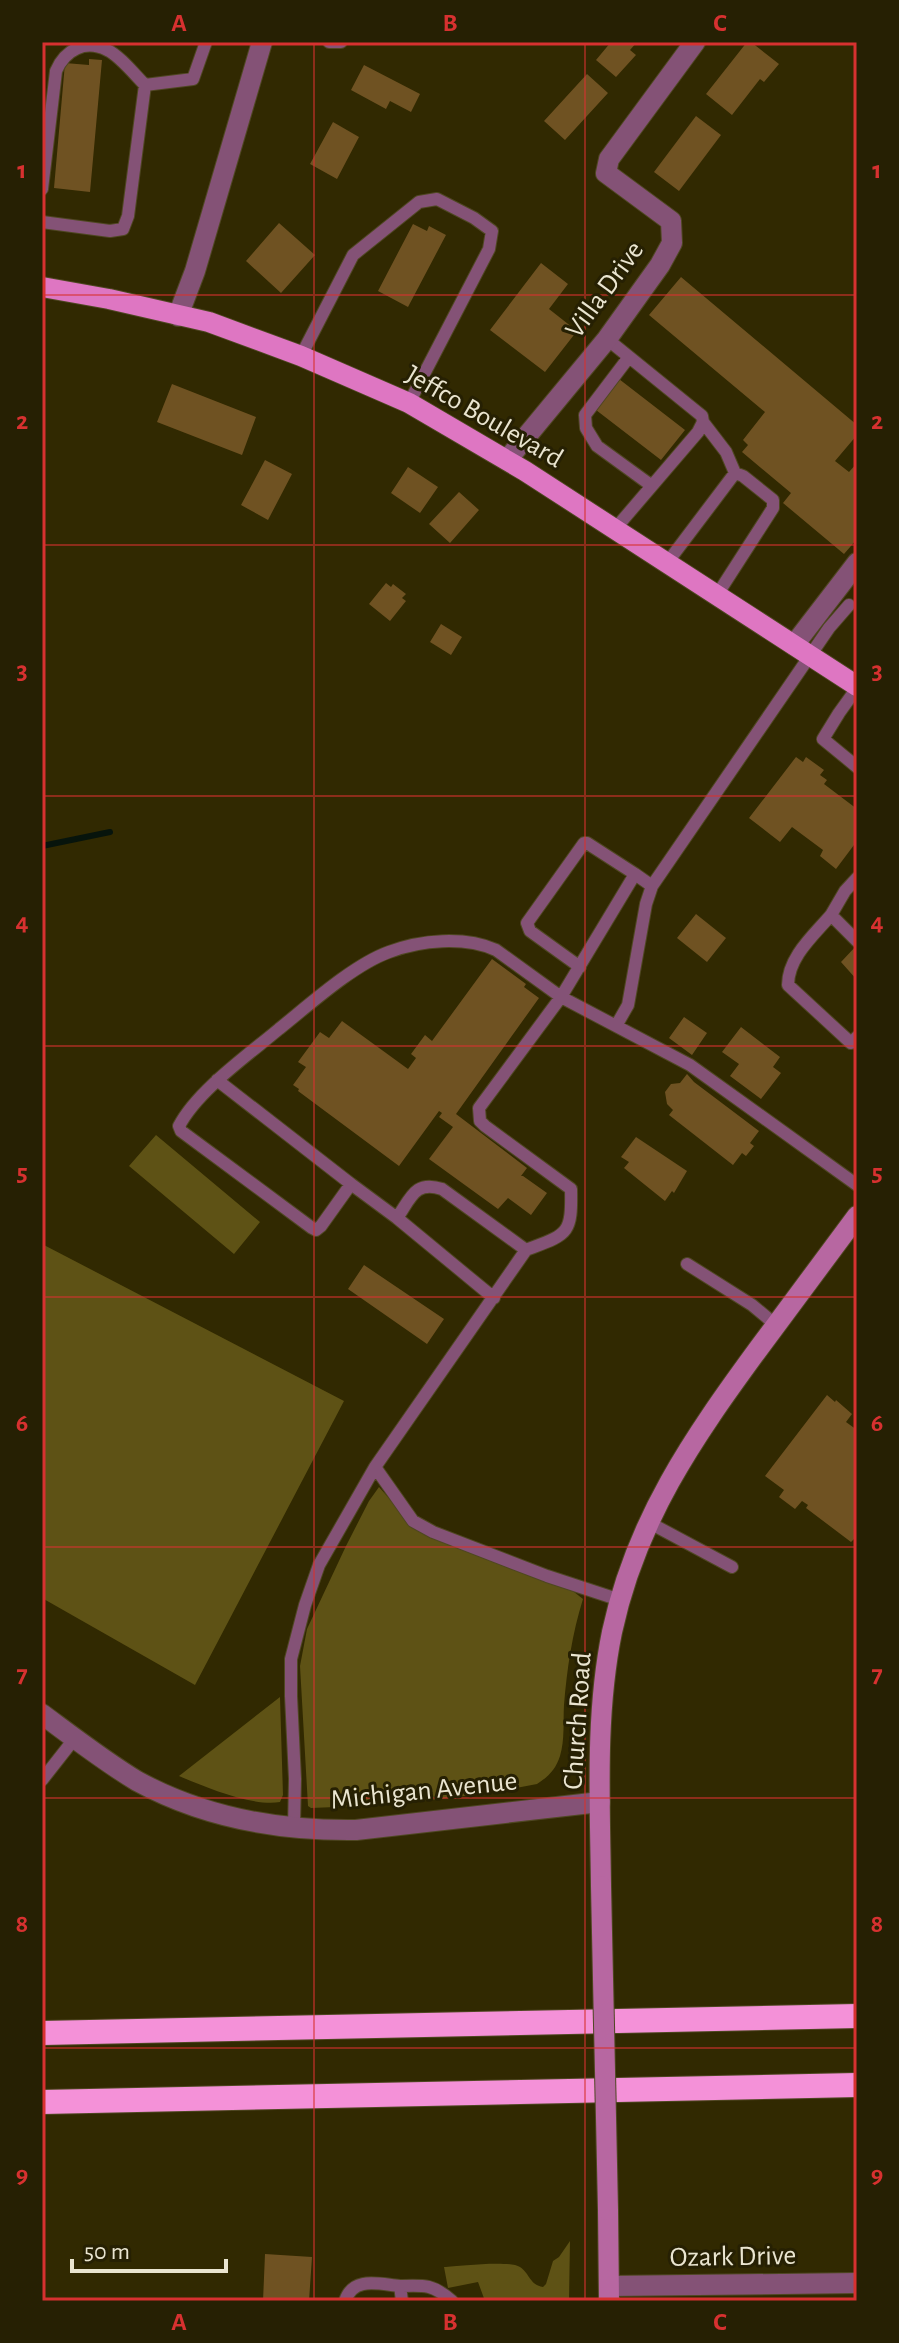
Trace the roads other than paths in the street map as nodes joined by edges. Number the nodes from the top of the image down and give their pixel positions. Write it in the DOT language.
graph roads {
  1 [pos="206,42"];
  2 [pos="262,42"];
  3 [pos="329,42"];
  4 [pos="341,42"];
  5 [pos="695,42"];
  6 [pos="145,85"];
  7 [pos="42,189"];
  8 [pos="42,222"];
  9 [pos="42,287"];
  10 [pos="178,316"];
  11 [pos="607,339"];
  12 [pos="301,356"];
  13 [pos="629,357"];
  14 [pos="409,403"];
  15 [pos="703,422"];
  16 [pos="507,460"];
  17 [pos="735,473"];
  18 [pos="652,486"];
  19 [pos="615,529"];
  20 [pos="667,563"];
  21 [pos="857,563"];
  22 [pos="717,595"];
  23 [pos="849,605"];
  24 [pos="802,650"];
  25 [pos="857,687"];
  26 [pos="857,767"];
  27 [pos="635,874"];
  28 [pos="857,878"];
  29 [pos="652,886"];
  30 [pos="831,915"];
  31 [pos="857,941"];
  32 [pos="580,967"];
  33 [pos="561,997"];
  34 [pos="616,1026"];
  35 [pos="857,1037"];
  36 [pos="217,1080"];
  37 [pos="351,1184"];
  38 [pos="857,1185"];
  39 [pos="857,1216"];
  40 [pos="397,1218"];
  41 [pos="526,1250"];
  42 [pos="687,1264"];
  43 [pos="494,1298"];
  44 [pos="776,1325"];
  45 [pos="375,1467"];
  46 [pos="648,1522"];
  47 [pos="732,1567"];
  48 [pos="620,1600"];
  49 [pos="42,1714"];
  50 [pos="75,1738"];
  51 [pos="42,1780"];
  52 [pos="600,1802"];
  53 [pos="294,1828"];
  54 [pos="857,2016"];
  55 [pos="42,2033"];
  56 [pos="857,2085"];
  57 [pos="42,2102"];
  58 [pos="857,2283"];
  59 [pos="400,2286"];
  60 [pos="609,2294"];
  61 [pos="345,2301"];
  62 [pos="402,2301"];
  63 [pos="452,2301"];
  1 -- 6 [label="lane"];
  2 -- 10 [label="street"];
  3 -- 4 [label="lane"];
  5 -- 11 [label="street, Villa Drive"];
  6 -- 7 [label="lane"];
  6 -- 8 [label="lane"];
  9 -- 10 [label="main road, Jeffco Boulevard"];
  10 -- 12 [label="main road, Jeffco Boulevard"];
  11 -- 13 [label="lane"];
  11 -- 16 [label="street, Villa Drive"];
  12 -- 14 [label="main road, Jeffco Boulevard"];
  12 -- 14 [label="lane"];
  13 -- 15 [label="lane"];
  13 -- 18 [label="lane"];
  14 -- 16 [label="main road, Jeffco Boulevard"];
  15 -- 17 [label="lane"];
  15 -- 18 [label="lane"];
  16 -- 19 [label="main road, Jeffco Boulevard"];
  17 -- 20 [label="lane"];
  17 -- 22 [label="lane"];
  18 -- 19 [label="lane"];
  19 -- 20 [label="main road, Jeffco Boulevard"];
  20 -- 22 [label="main road, Jeffco Boulevard"];
  21 -- 24 [label="street"];
  22 -- 24 [label="main road, Jeffco Boulevard"];
  23 -- 24 [label="lane"];
  24 -- 25 [label="main road, Jeffco Boulevard"];
  24 -- 29 [label="lane"];
  25 -- 26 [label="lane"];
  27 -- 29 [label="lane"];
  27 -- 32 [label="lane"];
  27 -- 32 [label="lane"];
  28 -- 30 [label="lane"];
  29 -- 34 [label="lane"];
  30 -- 31 [label="lane"];
  30 -- 35 [label="lane"];
  32 -- 33 [label="lane"];
  33 -- 34 [label="lane"];
  33 -- 36 [label="lane"];
  33 -- 41 [label="lane"];
  34 -- 38 [label="lane"];
  36 -- 37 [label="lane"];
  36 -- 37 [label="lane"];
  37 -- 40 [label="lane"];
  39 -- 44 [label="main road, Church Road"];
  40 -- 41 [label="lane"];
  40 -- 43 [label="lane"];
  41 -- 43 [label="lane"];
  42 -- 44 [label="lane"];
  43 -- 45 [label="lane"];
  44 -- 46 [label="main road, Church Road"];
  45 -- 48 [label="lane"];
  45 -- 53 [label="lane"];
  46 -- 47 [label="lane"];
  46 -- 48 [label="main road, Church Road"];
  48 -- 52 [label="main road, Church Road"];
  49 -- 50 [label="street, Michigan Avenue"];
  50 -- 51 [label="lane"];
  50 -- 53 [label="street, Michigan Avenue"];
  52 -- 53 [label="street, Michigan Avenue"];
  52 -- 60 [label="main road, Church Road, bridge"];
  54 -- 55 [label="highway"];
  56 -- 57 [label="highway"];
  58 -- 60 [label="street, Ozark Drive"];
  59 -- 61 [label="lane"];
  59 -- 62 [label="lane"];
  59 -- 63 [label="lane"];
}
